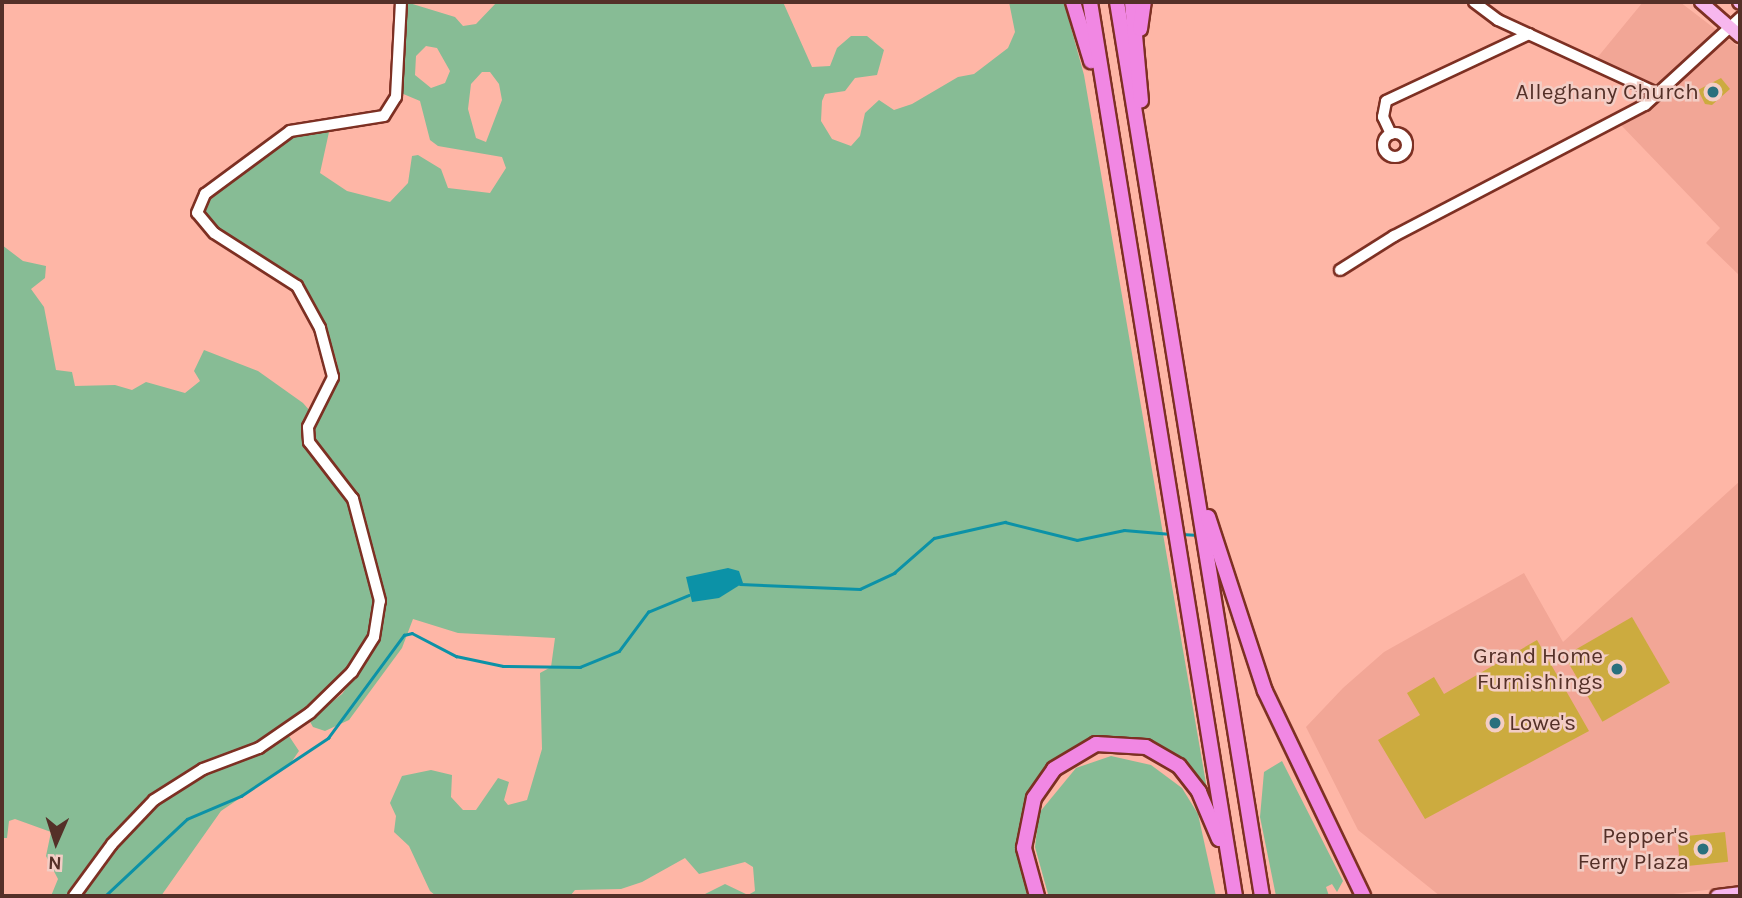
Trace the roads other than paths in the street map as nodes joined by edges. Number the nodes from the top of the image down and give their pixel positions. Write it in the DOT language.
graph roads {
  1 [pos="401,2"];
  2 [pos="1073,2"];
  3 [pos="1090,2"];
  4 [pos="1117,2"];
  5 [pos="1132,2"];
  6 [pos="1144,2"];
  7 [pos="1474,2"];
  8 [pos="1701,2"];
  9 [pos="1737,27"];
  10 [pos="1529,34"];
  11 [pos="1137,51"];
  12 [pos="1658,94"];
  13 [pos="1391,134"];
  14 [pos="1116,164"];
  15 [pos="1152,220"];
  16 [pos="1340,270"];
  17 [pos="1193,473"];
  18 [pos="1234,890"];
  19 [pos="1362,891"];
  20 [pos="1740,893"];
  21 [pos="74,896"];
  22 [pos="1037,896"];
  23 [pos="1262,896"];
  24 [pos="1374,896"];
  25 [pos="1717,896"];
  1 -- 21 [label="street"];
  2 -- 14 [label="highway"];
  3 -- 14 [label="highway"];
  4 -- 15 [label="highway"];
  5 -- 11 [label="highway"];
  6 -- 11 [label="highway"];
  7 -- 10 [label="street"];
  8 -- 9 [label="main road"];
  9 -- 12 [label="street"];
  10 -- 12 [label="street"];
  10 -- 13 [label="street"];
  11 -- 15 [label="highway"];
  12 -- 16 [label="street"];
  14 -- 18 [label="highway"];
  15 -- 17 [label="highway"];
  17 -- 19 [label="highway"];
  17 -- 23 [label="highway"];
  18 -- 22 [label="highway"];
  19 -- 24 [label="highway"];
  20 -- 25 [label="main road"];
}
